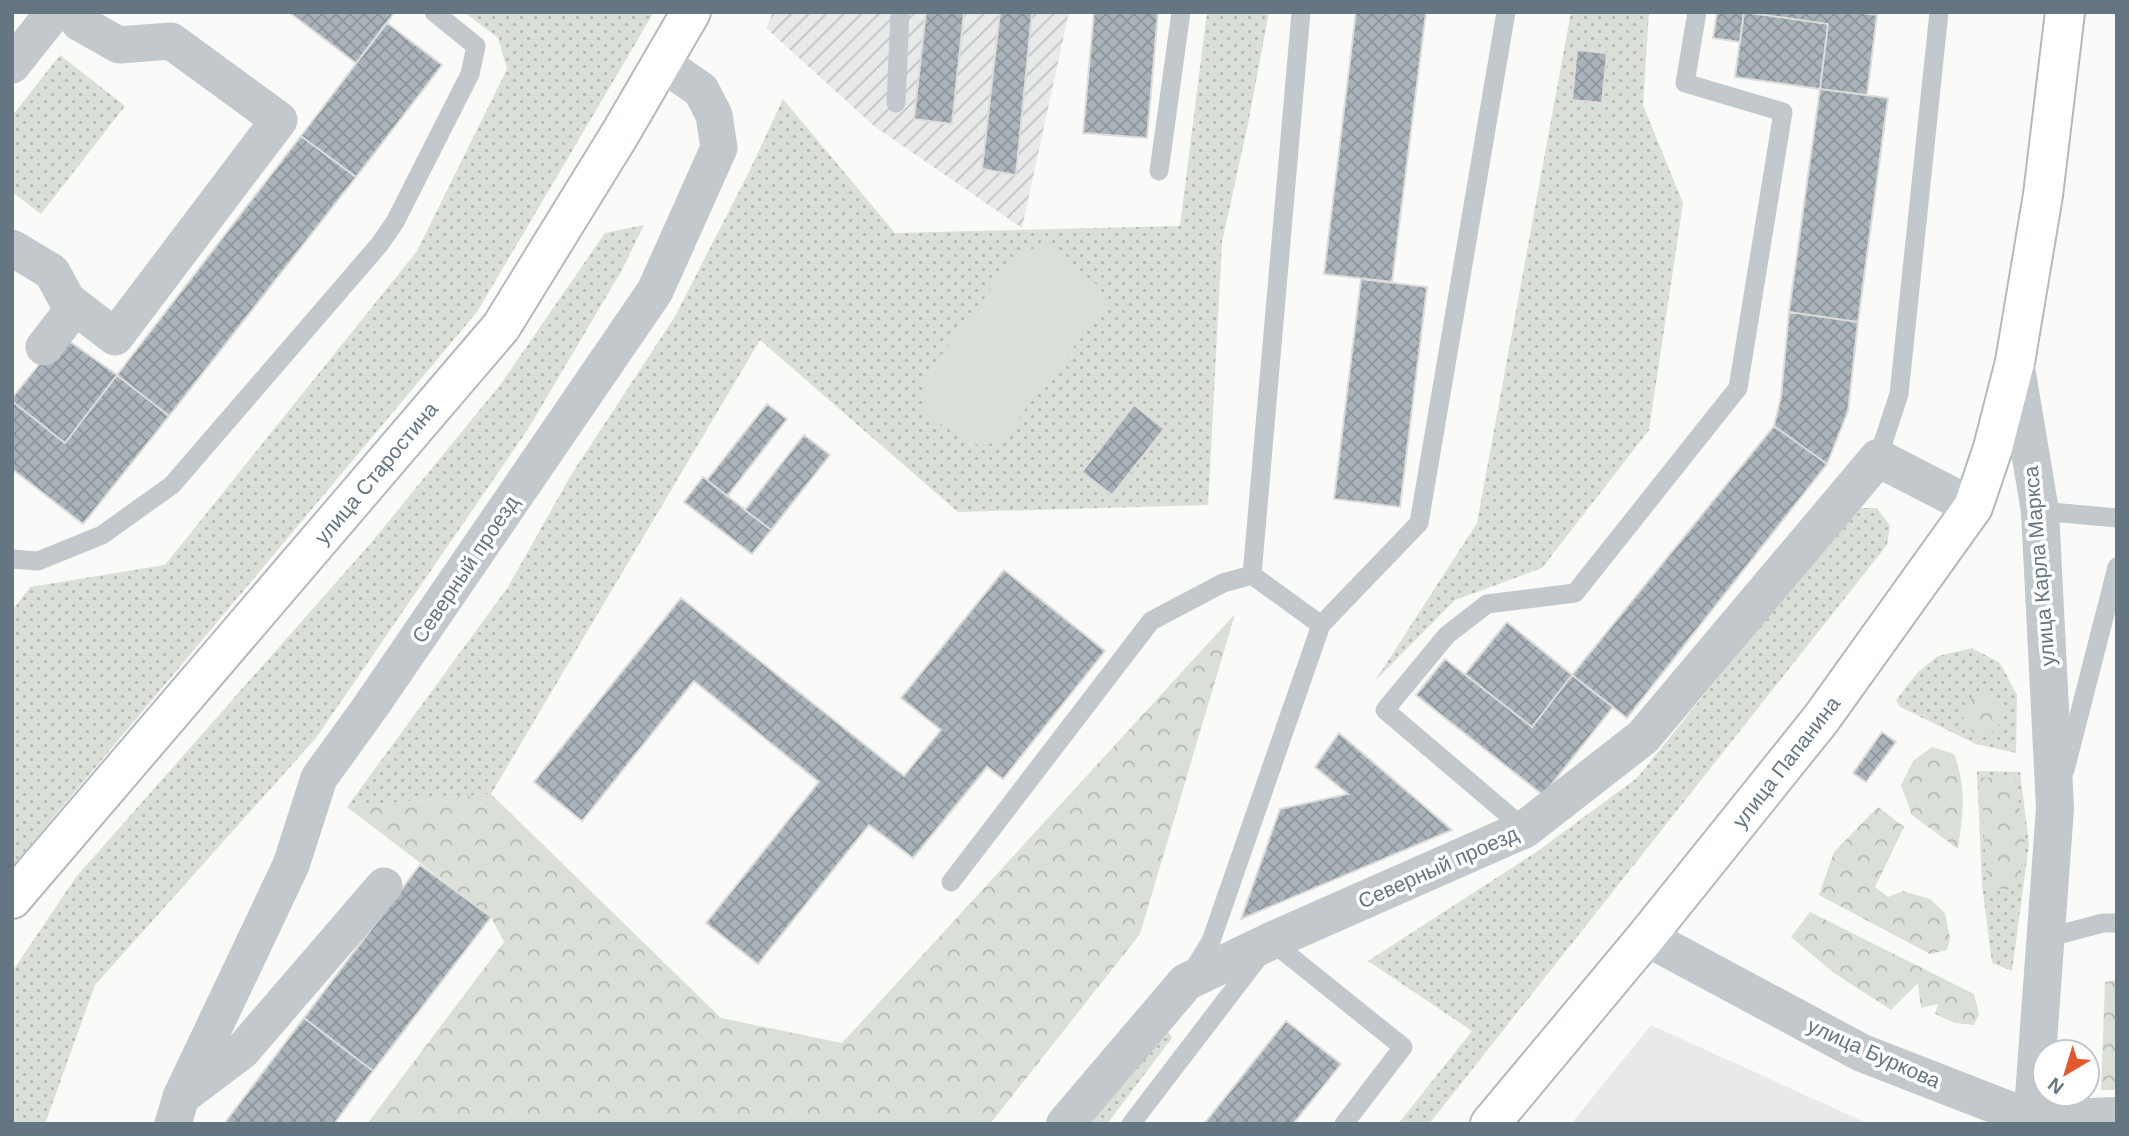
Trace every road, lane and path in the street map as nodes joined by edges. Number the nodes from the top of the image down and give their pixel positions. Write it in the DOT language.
graph roads {
  1 [pos="54,12"];
  2 [pos="71,12"];
  3 [pos="434,12"];
  4 [pos="691,12"];
  5 [pos="900,12"];
  6 [pos="1181,12"];
  7 [pos="1301,12"];
  8 [pos="1506,12"];
  9 [pos="1697,12"];
  10 [pos="1940,12"];
  11 [pos="2065,12"];
  12 [pos="662,62"];
  13 [pos="12,65"];
  14 [pos="896,103"];
  15 [pos="1159,171"];
  16 [pos="12,248"];
  17 [pos="75,307"];
  18 [pos="44,347"];
  19 [pos="2015,362"];
  20 [pos="1878,458"];
  21 [pos="1973,507"];
  22 [pos="2040,512"];
  23 [pos="2117,518"];
  24 [pos="12,559"];
  25 [pos="2117,567"];
  26 [pos="1252,575"];
  27 [pos="1321,625"];
  28 [pos="2055,807"];
  29 [pos="1525,830"];
  30 [pos="951,882"];
  31 [pos="384,886"];
  32 [pos="12,899"];
  33 [pos="2117,923"];
  34 [pos="1646,937"];
  35 [pos="2046,938"];
  36 [pos="1271,941"];
  37 [pos="1186,982"];
  38 [pos="177,1110"];
  39 [pos="2117,1116"];
  40 [pos="2032,1122"];
  41 [pos="1065,1124"];
  42 [pos="1130,1124"];
  43 [pos="1344,1124"];
  44 [pos="1490,1124"];
  1 -- 13 [label="street"];
  2 -- 17 [label="street"];
  3 -- 24 [label="lane"];
  4 -- 12 [label="main road, улица Старостина"];
  5 -- 14 [label="lane"];
  6 -- 15 [label="lane"];
  7 -- 26 [label="lane"];
  8 -- 27 [label="lane"];
  9 -- 29 [label="lane"];
  10 -- 20 [label="lane"];
  11 -- 19 [label="main road, улица Карла Маркса"];
  12 -- 32 [label="main road, улица Старостина"];
  12 -- 38 [label="street, Северный проезд"];
  16 -- 17 [label="street"];
  17 -- 18 [label="street"];
  19 -- 21 [label="main road, улица Папанина"];
  19 -- 22 [label="street, улица Карла Маркса"];
  20 -- 21 [label="street"];
  20 -- 29 [label="street, Северный проезд"];
  21 -- 34 [label="main road, улица Папанина"];
  22 -- 23 [label="lane"];
  22 -- 28 [label="street, улица Карла Маркса"];
  25 -- 28 [label="lane"];
  26 -- 27 [label="lane"];
  26 -- 30 [label="lane"];
  27 -- 37 [label="lane"];
  28 -- 35 [label="street, улица Карла Маркса"];
  29 -- 36 [label="street, Северный проезд"];
  31 -- 38 [label="street, Северный проезд"];
  33 -- 35 [label="lane"];
  34 -- 40 [label="street, улица Буркова"];
  34 -- 44 [label="main road, улица Папанина"];
  35 -- 40 [label="street, улица Карла Маркса"];
  36 -- 37 [label="street, Северный проезд"];
  36 -- 42 [label="lane"];
  36 -- 43 [label="lane"];
  37 -- 41 [label="street, Северный проезд"];
  39 -- 40 [label="street, улица Буркова"];
}
